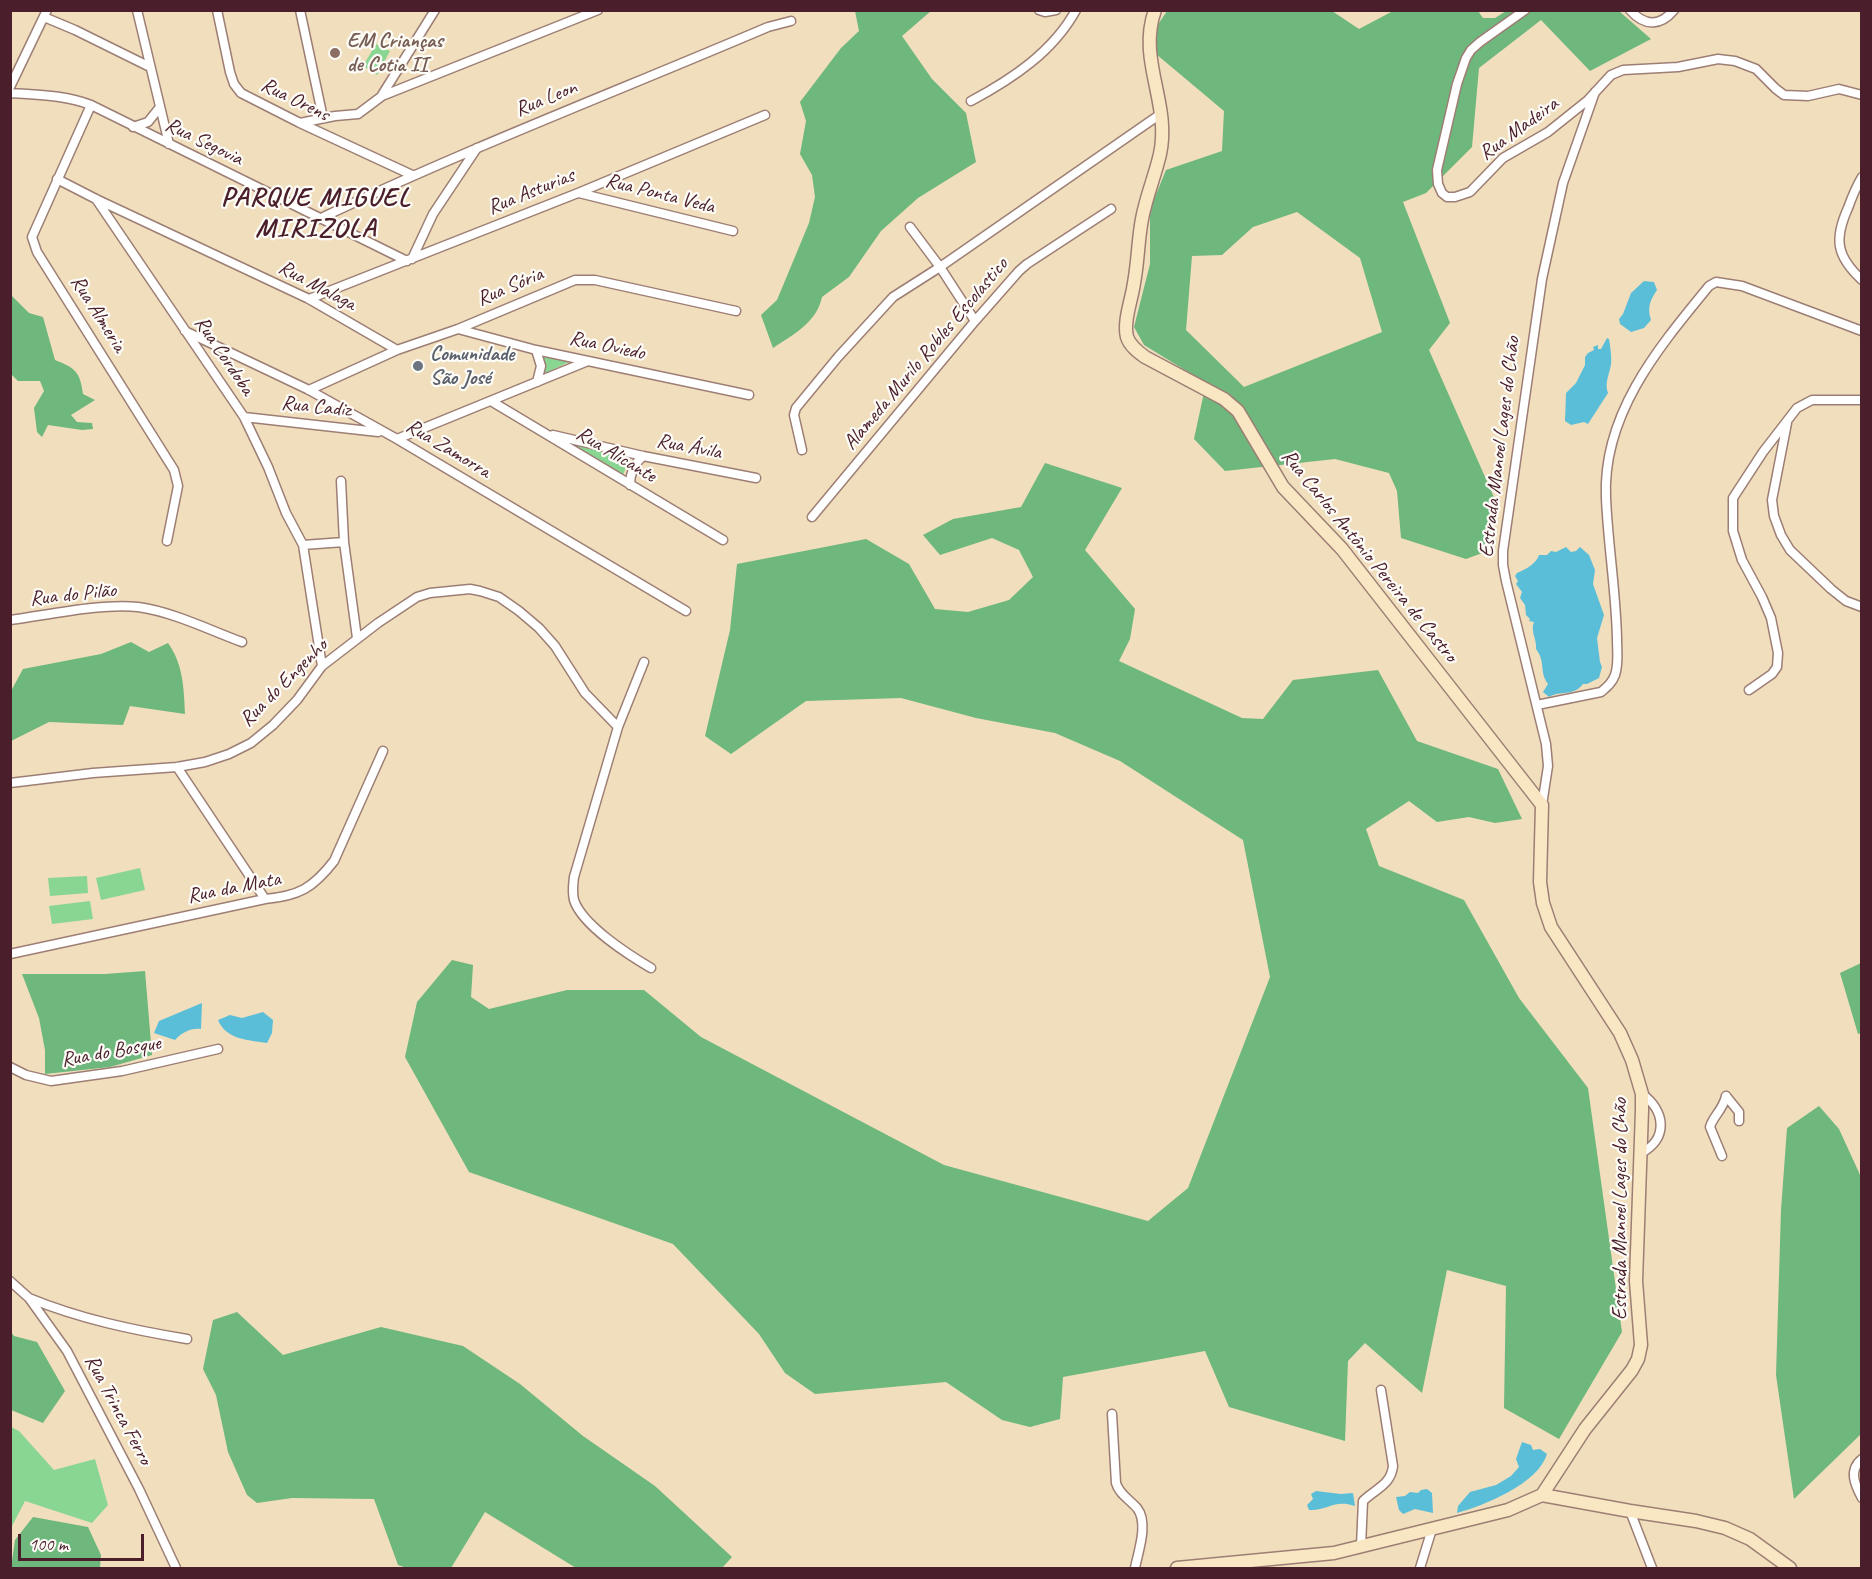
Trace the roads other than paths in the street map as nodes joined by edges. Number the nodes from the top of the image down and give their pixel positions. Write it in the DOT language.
graph roads {
  1 [pos="137,10"];
  2 [pos="218,10"];
  3 [pos="300,10"];
  4 [pos="435,10"];
  5 [pos="598,10"];
  6 [pos="1039,10"];
  7 [pos="1056,10"];
  8 [pos="1076,10"];
  9 [pos="1155,10"];
  10 [pos="1525,10"];
  11 [pos="1629,10"];
  12 [pos="1674,10"];
  13 [pos="46,14"];
  14 [pos="791,21"];
  15 [pos="150,67"];
  16 [pos="10,87"];
  17 [pos="1595,92"];
  18 [pos="10,93"];
  19 [pos="1862,95"];
  20 [pos="381,96"];
  21 [pos="971,101"];
  22 [pos="91,105"];
  23 [pos="160,107"];
  24 [pos="1162,113"];
  25 [pos="765,115"];
  26 [pos="323,118"];
  27 [pos="300,123"];
  28 [pos="132,127"];
  29 [pos="169,144"];
  30 [pos="477,148"];
  31 [pos="412,175"];
  32 [pos="1862,177"];
  33 [pos="57,178"];
  34 [pos="578,193"];
  35 [pos="96,199"];
  36 [pos="1111,209"];
  37 [pos="319,219"];
  38 [pos="910,227"];
  39 [pos="733,231"];
  40 [pos="409,260"];
  41 [pos="940,267"];
  42 [pos="1862,280"];
  43 [pos="309,299"];
  44 [pos="736,311"];
  45 [pos="975,321"];
  46 [pos="458,329"];
  47 [pos="185,331"];
  48 [pos="1862,331"];
  49 [pos="397,350"];
  50 [pos="536,350"];
  51 [pos="588,361"];
  52 [pos="537,382"];
  53 [pos="309,390"];
  54 [pos="749,395"];
  55 [pos="1862,400"];
  56 [pos="491,401"];
  57 [pos="244,417"];
  58 [pos="1788,419"];
  59 [pos="384,432"];
  60 [pos="546,434"];
  61 [pos="397,439"];
  62 [pos="802,450"];
  63 [pos="643,456"];
  64 [pos="756,478"];
  65 [pos="341,481"];
  66 [pos="630,485"];
  67 [pos="812,517"];
  68 [pos="723,540"];
  69 [pos="167,541"];
  70 [pos="344,542"];
  71 [pos="303,545"];
  72 [pos="1862,607"];
  73 [pos="686,611"];
  74 [pos="10,620"];
  75 [pos="357,638"];
  76 [pos="242,642"];
  77 [pos="644,662"];
  78 [pos="322,666"];
  79 [pos="1749,690"];
  80 [pos="1537,705"];
  81 [pos="618,728"];
  82 [pos="383,751"];
  83 [pos="177,767"];
  84 [pos="10,783"];
  85 [pos="1542,805"];
  86 [pos="265,899"];
  87 [pos="10,954"];
  88 [pos="651,968"];
  89 [pos="218,1048"];
  90 [pos="10,1067"];
  91 [pos="1641,1094"];
  92 [pos="1739,1121"];
  93 [pos="1641,1153"];
  94 [pos="1722,1156"];
  95 [pos="10,1281"];
  96 [pos="29,1298"];
  97 [pos="188,1339"];
  98 [pos="1381,1390"];
  99 [pos="1112,1414"];
  100 [pos="1862,1459"];
  101 [pos="1542,1495"];
  102 [pos="1862,1498"];
  103 [pos="1630,1511"];
  104 [pos="1432,1529"];
  105 [pos="1360,1546"];
  106 [pos="176,1569"];
  107 [pos="1135,1569"];
  108 [pos="1177,1569"];
  109 [pos="1420,1569"];
  110 [pos="1652,1569"];
  111 [pos="1790,1569"];
  1 -- 15 [label="street"];
  2 -- 27 [label="street, Rua Orens"];
  3 -- 26 [label="street"];
  4 -- 20 [label="street"];
  5 -- 20 [label="street"];
  6 -- 7 [label="street"];
  8 -- 21 [label="street"];
  9 -- 24 [label="street, Rua Carlos Antônio Pereira de Castro"];
  10 -- 17 [label="street, Rua Madeira"];
  11 -- 12 [label="street"];
  13 -- 15 [label="street"];
  13 -- 16 [label="street"];
  14 -- 30 [label="street, Rua Leon"];
  15 -- 23 [label="street"];
  17 -- 19 [label="street, Rua Madeira"];
  17 -- 80 [label="street, Estrada Manoel Lages do Chão"];
  18 -- 22 [label="street, Rua Segovia"];
  20 -- 26 [label="street"];
  22 -- 28 [label="street, Rua Segovia"];
  22 -- 33 [label="street, Rua Almeria"];
  23 -- 28 [label="street"];
  23 -- 29 [label="street"];
  24 -- 41 [label="street, Alameda Murilo Robles Escolastico"];
  24 -- 85 [label="street, Rua Carlos Antônio Pereira de Castro"];
  25 -- 34 [label="street, Rua Asturias"];
  26 -- 27 [label="street"];
  27 -- 31 [label="street, Rua Orens"];
  28 -- 29 [label="street, Rua Segovia"];
  29 -- 37 [label="street, Rua Segovia"];
  30 -- 31 [label="street, Rua Leon"];
  30 -- 40 [label="street"];
  31 -- 37 [label="street, Rua Leon"];
  32 -- 42 [label="street"];
  33 -- 35 [label="street, Rua Malaga"];
  33 -- 69 [label="street, Rua Almeria"];
  34 -- 39 [label="street, Rua Ponta Veda"];
  34 -- 40 [label="street, Rua Asturias"];
  35 -- 43 [label="street, Rua Malaga"];
  35 -- 47 [label="street, Rua Cordoba"];
  36 -- 45 [label="street, Alameda Murilo Robles Escolastico"];
  37 -- 40 [label="street, Rua Segovia"];
  38 -- 41 [label="street"];
  40 -- 43 [label="street, Rua Asturias"];
  41 -- 45 [label="street"];
  41 -- 62 [label="street, Alameda Murilo Robles Escolastico"];
  43 -- 49 [label="street, Rua Malaga"];
  44 -- 46 [label="street, Rua Sória"];
  45 -- 67 [label="street, Alameda Murilo Robles Escolastico"];
  46 -- 49 [label="street, Rua Sória"];
  46 -- 50 [label="street, Rua Oviedo"];
  47 -- 53 [label="street, Rua Zamorra"];
  47 -- 57 [label="street, Rua Cordoba"];
  48 -- 80 [label="street"];
  49 -- 53 [label="street, Rua Sória"];
  50 -- 51 [label="street, Rua Oviedo"];
  50 -- 52 [label="street"];
  51 -- 52 [label="street"];
  51 -- 54 [label="street, Rua Oviedo"];
  52 -- 56 [label="street"];
  53 -- 59 [label="street, Rua Zamorra"];
  55 -- 58 [label="street"];
  56 -- 60 [label="street, Rua Alicante"];
  56 -- 61 [label="street"];
  57 -- 59 [label="street, Rua Cadiz"];
  57 -- 71 [label="street, Rua Cordoba"];
  58 -- 72 [label="street"];
  58 -- 79 [label="street"];
  59 -- 61 [label="street, Rua Zamorra"];
  60 -- 63 [label="street, Rua Ávila"];
  60 -- 66 [label="street, Rua Alicante"];
  61 -- 73 [label="street, Rua Zamorra"];
  63 -- 64 [label="street, Rua Ávila"];
  63 -- 66 [label="street"];
  65 -- 70 [label="street"];
  66 -- 68 [label="street, Rua Alicante"];
  70 -- 71 [label="street"];
  70 -- 75 [label="street"];
  71 -- 78 [label="street, Rua Cordoba"];
  74 -- 76 [label="street, Rua do Pilão"];
  75 -- 78 [label="street, Rua do Engenho"];
  75 -- 81 [label="street, Rua do Engenho"];
  77 -- 81 [label="street"];
  78 -- 83 [label="street, Rua do Engenho"];
  80 -- 85 [label="street, Estrada Manoel Lages do Chão"];
  81 -- 88 [label="street"];
  82 -- 86 [label="street, Rua da Mata"];
  83 -- 84 [label="street, Rua do Engenho"];
  83 -- 86 [label="street"];
  85 -- 91 [label="street, Estrada Manoel Lages do Chão"];
  86 -- 87 [label="street, Rua da Mata"];
  89 -- 90 [label="street, Rua do Bosque"];
  91 -- 93 [label="street, Estrada Manoel Lages do Chão"];
  91 -- 93 [label="street"];
  92 -- 94 [label="street"];
  93 -- 101 [label="street, Estrada Manoel Lages do Chão"];
  95 -- 96 [label="street, Rua Trinca Ferro"];
  96 -- 97 [label="street"];
  96 -- 106 [label="street, Rua Trinca Ferro"];
  98 -- 105 [label="street"];
  99 -- 107 [label="street"];
  100 -- 102 [label="street"];
  101 -- 103 [label="street"];
  101 -- 104 [label="street"];
  103 -- 110 [label="street"];
  103 -- 111 [label="street"];
  104 -- 105 [label="street"];
  104 -- 109 [label="street"];
  105 -- 108 [label="street"];
}
